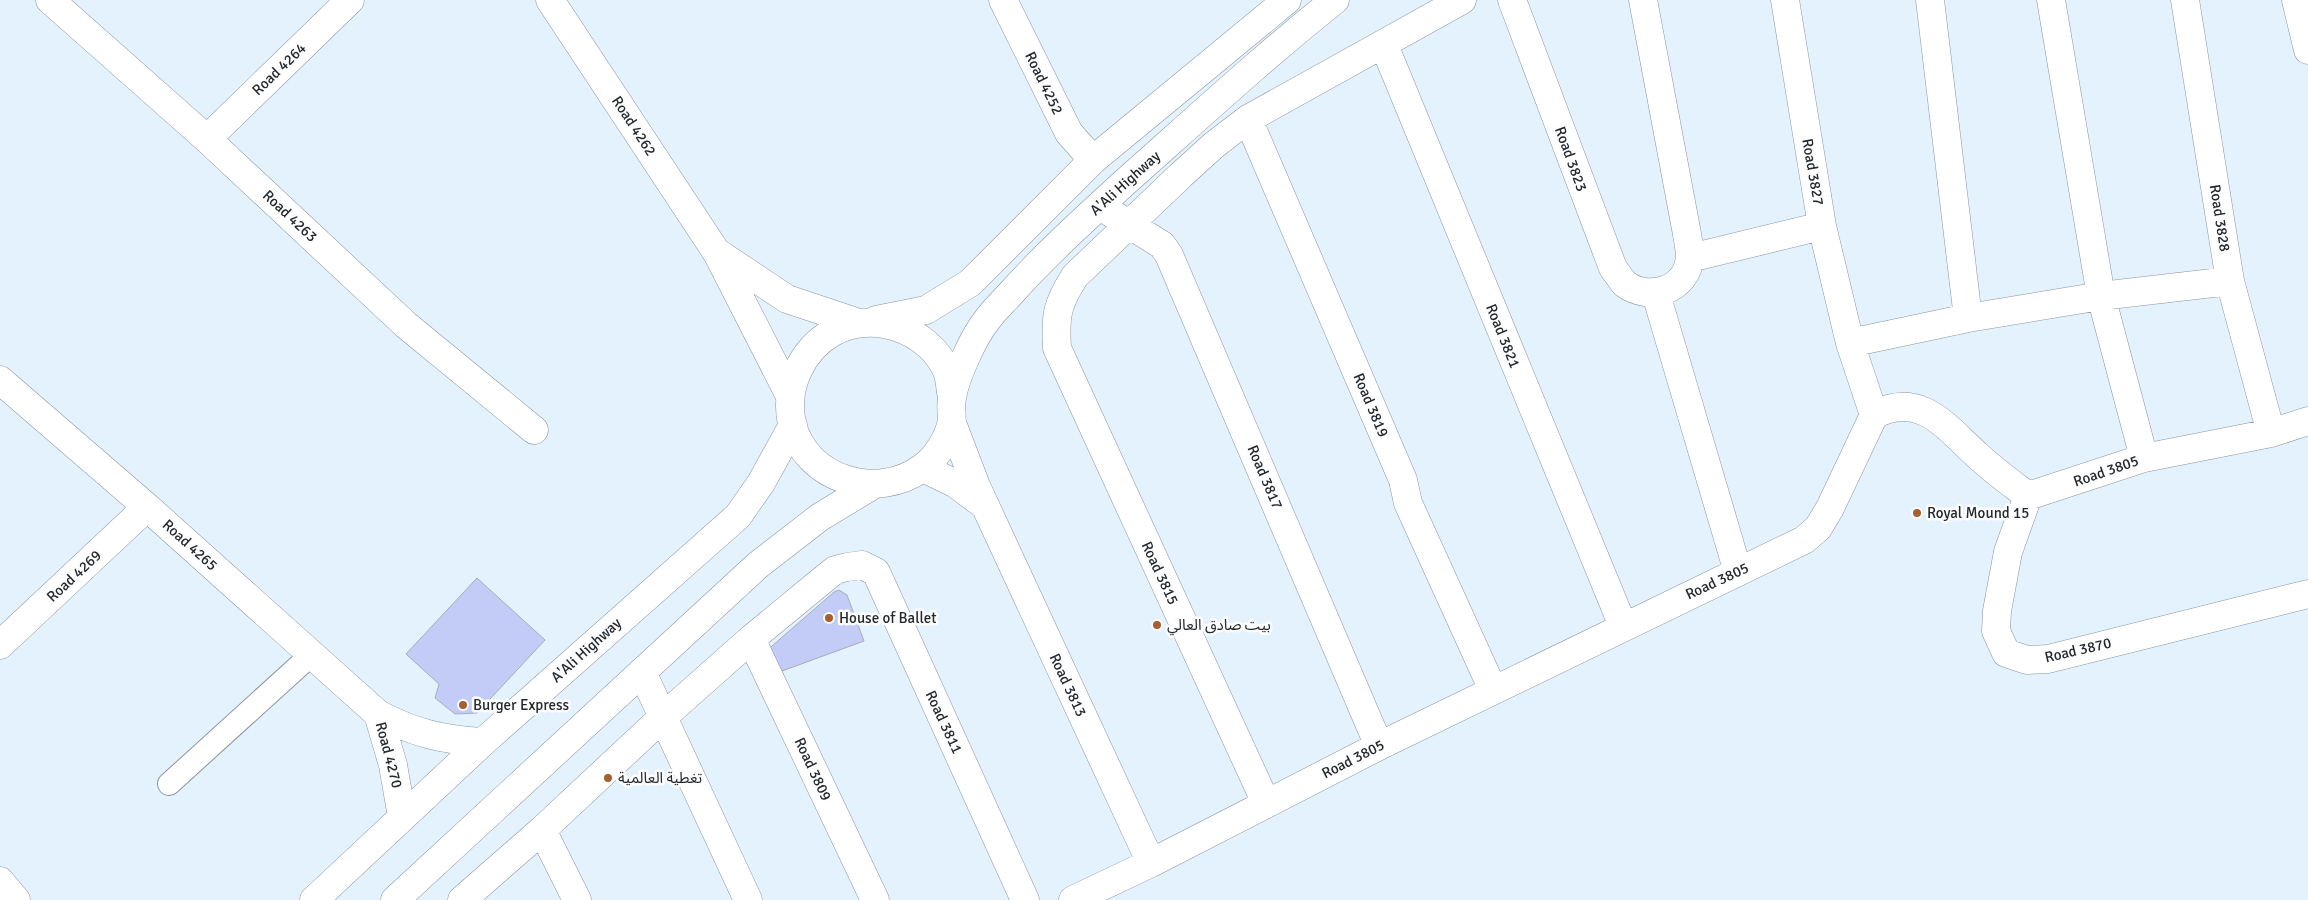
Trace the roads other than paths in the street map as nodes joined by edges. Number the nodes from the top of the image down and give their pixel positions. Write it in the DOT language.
graph roads {
  1 [pos="50,0"];
  2 [pos="350,0"];
  3 [pos="550,0"];
  4 [pos="1003,0"];
  5 [pos="1287,0"];
  6 [pos="1335,0"];
  7 [pos="1462,0"];
  8 [pos="1512,0"];
  9 [pos="1643,0"];
  10 [pos="1785,0"];
  11 [pos="2051,0"];
  12 [pos="2185,0"];
  13 [pos="2296,0"];
  14 [pos="1930,2"];
  15 [pos="1384,46"];
  16 [pos="2308,50"];
  17 [pos="1248,119"];
  18 [pos="207,139"];
  19 [pos="1093,160"];
  20 [pos="1100,206"];
  21 [pos="1130,225"];
  22 [pos="1822,226"];
  23 [pos="717,253"];
  24 [pos="1690,258"];
  25 [pos="2230,281"];
  26 [pos="1656,294"];
  27 [pos="2101,296"];
  28 [pos="1968,318"];
  29 [pos="859,323"];
  30 [pos="1850,343"];
  31 [pos="0,380"];
  32 [pos="790,396"];
  33 [pos="952,410"];
  34 [pos="1874,415"];
  35 [pos="2308,421"];
  36 [pos="792,425"];
  37 [pos="534,430"];
  38 [pos="2271,433"];
  39 [pos="2144,458"];
  40 [pos="923,468"];
  41 [pos="873,485"];
  42 [pos="2028,496"];
  43 [pos="986,506"];
  44 [pos="147,507"];
  45 [pos="1738,572"];
  46 [pos="2308,594"];
  47 [pos="1623,626"];
  48 [pos="751,639"];
  49 [pos="0,645"];
  50 [pos="312,655"];
  51 [pos="642,672"];
  52 [pos="1493,690"];
  53 [pos="378,714"];
  54 [pos="663,717"];
  55 [pos="483,742"];
  56 [pos="1379,746"];
  57 [pos="169,784"];
  58 [pos="1266,803"];
  59 [pos="402,817"];
  60 [pos="542,830"];
  61 [pos="1151,863"];
  62 [pos="0,881"];
  63 [pos="16,900"];
  64 [pos="314,900"];
  65 [pos="394,900"];
  66 [pos="462,900"];
  67 [pos="577,900"];
  68 [pos="748,900"];
  69 [pos="875,900"];
  70 [pos="1025,900"];
  71 [pos="1072,900"];
  1 -- 18 [label="street, Road 4263"];
  2 -- 18 [label="street, Road 4264"];
  3 -- 23 [label="street, Road 4262"];
  4 -- 19 [label="street, Road 4252"];
  5 -- 19 [label="street"];
  6 -- 20 [label="street, A'Ali Highway"];
  7 -- 15 [label="street, Road 3815"];
  8 -- 26 [label="street, Road 3823"];
  9 -- 24 [label="street"];
  10 -- 22 [label="street, Road 3827"];
  11 -- 27 [label="street"];
  12 -- 25 [label="street, Road 3828"];
  13 -- 16 [label="street"];
  14 -- 28 [label="street"];
  15 -- 17 [label="street, Road 3815"];
  15 -- 47 [label="street, Road 3821"];
  17 -- 21 [label="street, Road 3815"];
  17 -- 52 [label="street, Road 3819"];
  18 -- 37 [label="street, Road 4263"];
  19 -- 29 [label="street"];
  20 -- 21 [label="street, Road 3817"];
  20 -- 33 [label="street, A'Ali Highway"];
  21 -- 56 [label="street, Road 3817"];
  21 -- 58 [label="street, Road 3815"];
  22 -- 24 [label="street"];
  22 -- 30 [label="street, Road 3827"];
  23 -- 29 [label="street, Road 4262"];
  23 -- 32 [label="street, Road 4262"];
  24 -- 26 [label="street"];
  25 -- 27 [label="street"];
  25 -- 38 [label="street, Road 3828"];
  26 -- 45 [label="street"];
  27 -- 28 [label="street"];
  27 -- 39 [label="street"];
  28 -- 30 [label="street"];
  29 -- 32 [label="street"];
  29 -- 33 [label="street"];
  30 -- 34 [label="street, Road 3827"];
  31 -- 44 [label="street, Road 4265"];
  32 -- 36 [label="street"];
  33 -- 40 [label="street"];
  33 -- 43 [label="street, Road 3813"];
  34 -- 42 [label="street"];
  34 -- 45 [label="street, Road 3805"];
  35 -- 38 [label="street, Road 3805"];
  36 -- 41 [label="street"];
  36 -- 55 [label="street, A'Ali Highway"];
  38 -- 39 [label="street, Road 3805"];
  39 -- 42 [label="street, Road 3805"];
  40 -- 41 [label="street"];
  40 -- 43 [label="street, Road 3813"];
  41 -- 51 [label="street"];
  42 -- 46 [label="street, Road 3870"];
  43 -- 61 [label="street, Road 3813"];
  44 -- 49 [label="street, Road 4269"];
  44 -- 50 [label="street, Road 4265"];
  45 -- 47 [label="street, Road 3805"];
  47 -- 52 [label="street, Road 3805"];
  48 -- 54 [label="street"];
  48 -- 69 [label="street, Road 3809"];
  48 -- 70 [label="street, Road 3811"];
  50 -- 53 [label="street, Road 4265"];
  50 -- 57 [label="lane"];
  51 -- 54 [label="street"];
  51 -- 65 [label="street"];
  52 -- 56 [label="street, Road 3805"];
  53 -- 55 [label="street, Road 4270"];
  53 -- 59 [label="street, Road 4270"];
  54 -- 60 [label="street"];
  54 -- 68 [label="street"];
  55 -- 59 [label="street, A'Ali Highway"];
  56 -- 58 [label="street, Road 3805"];
  58 -- 61 [label="street, Road 3805"];
  59 -- 64 [label="street, A'Ali Highway"];
  60 -- 66 [label="street"];
  60 -- 67 [label="street"];
  61 -- 71 [label="street, Road 3805"];
  62 -- 63 [label="street"];
}
